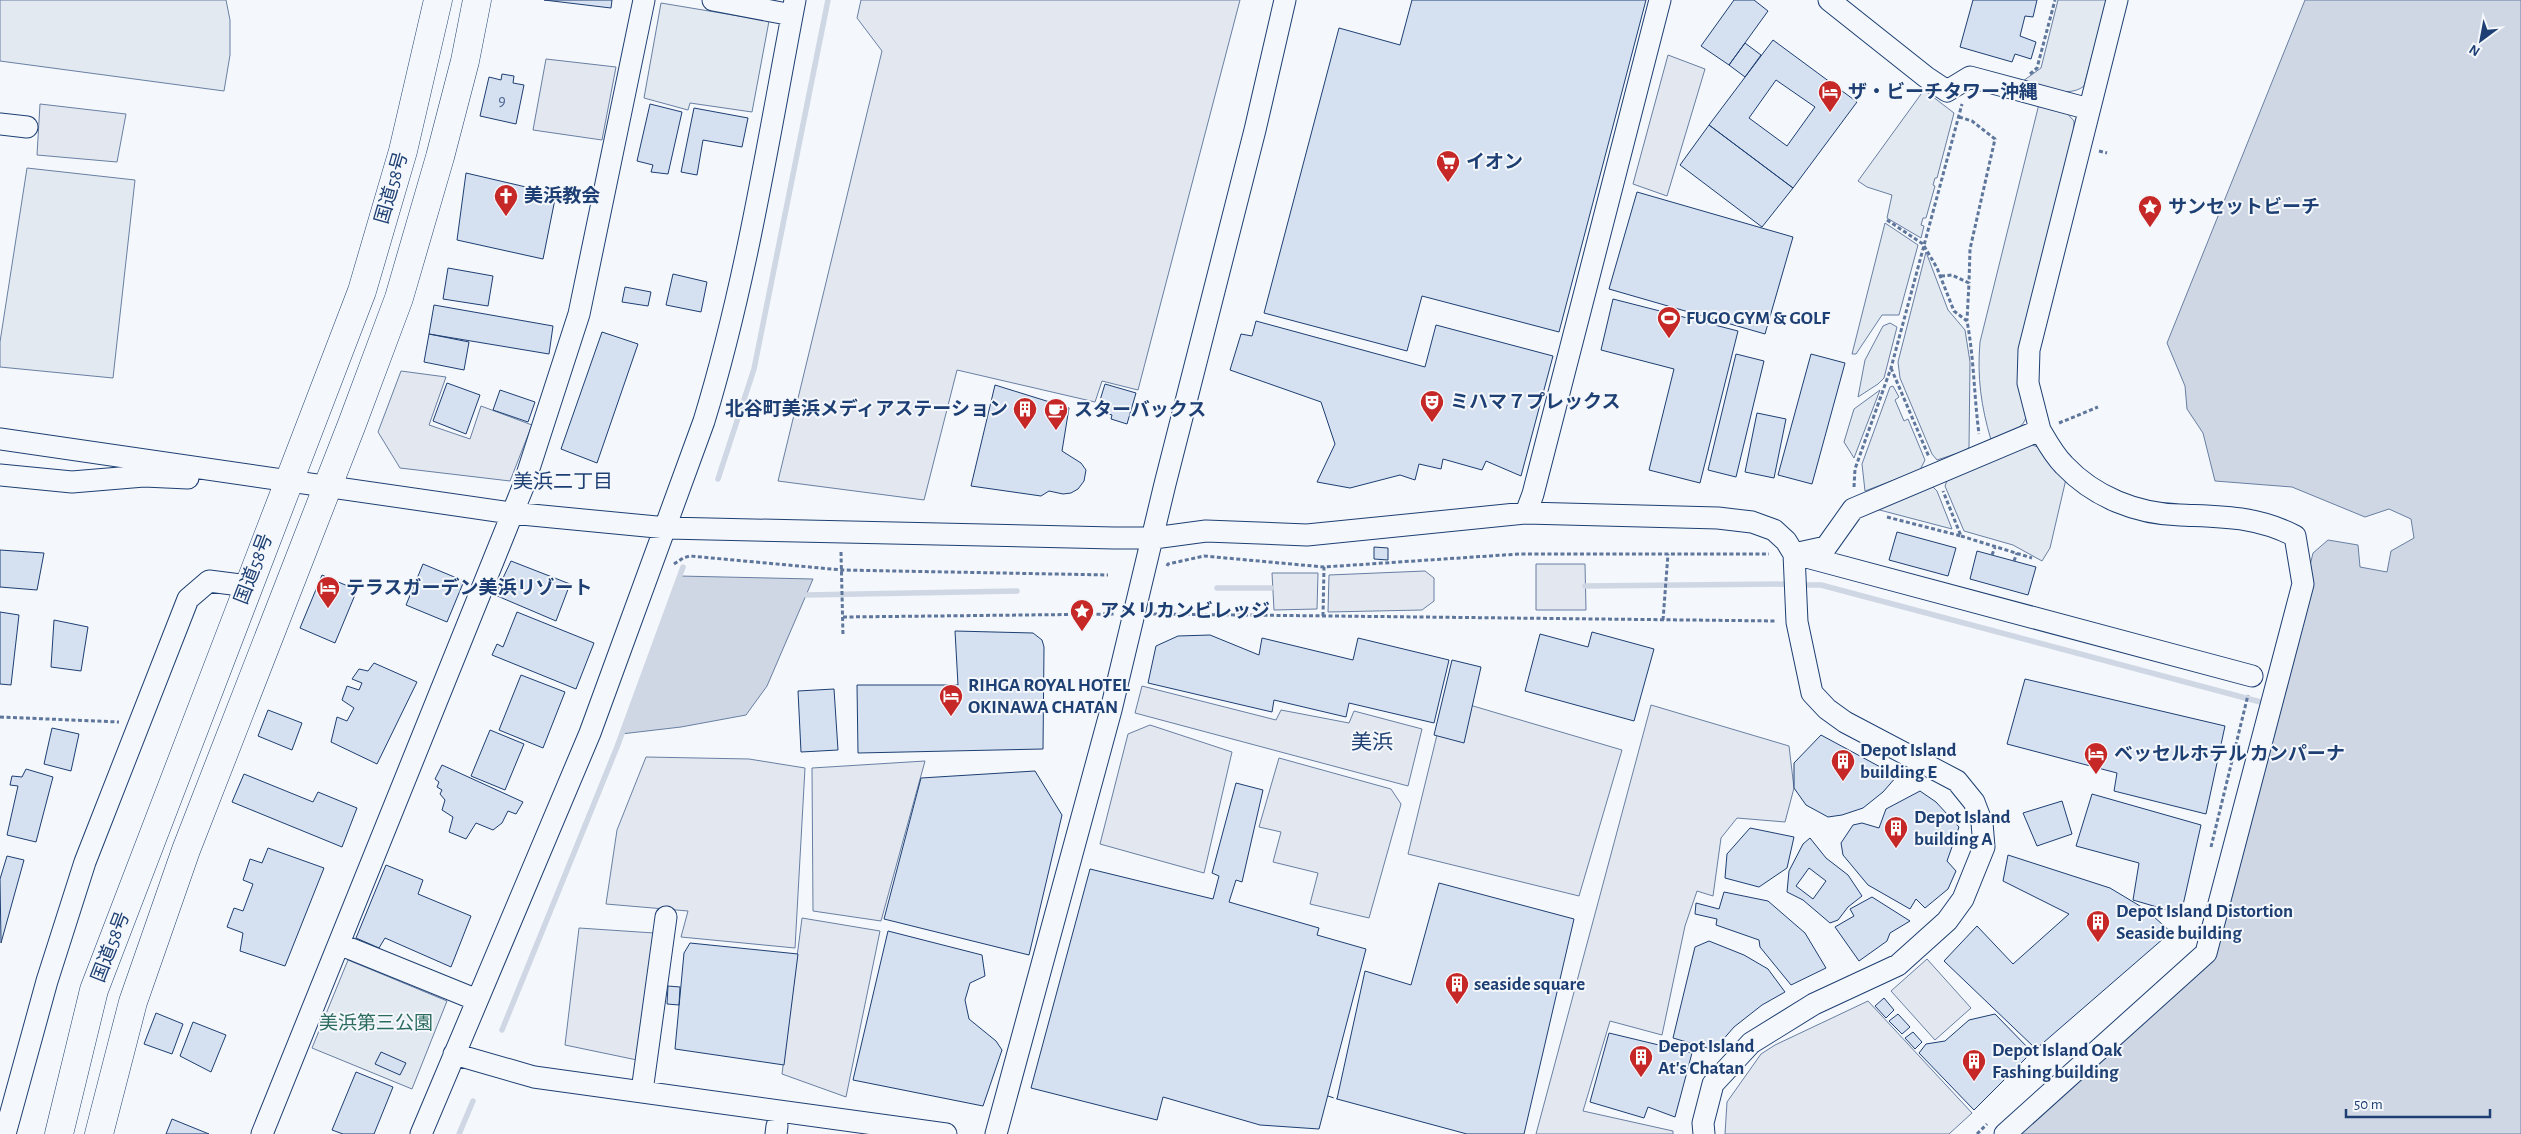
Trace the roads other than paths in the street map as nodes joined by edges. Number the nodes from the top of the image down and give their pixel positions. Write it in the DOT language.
graph roads {
  1 [pos="438,0"];
  2 [pos="477,0"];
  3 [pos="644,0"];
  4 [pos="713,0"];
  5 [pos="1285,0"];
  6 [pos="1660,0"];
  7 [pos="1829,0"];
  8 [pos="2117,0"];
  9 [pos="794,7"];
  10 [pos="2089,109"];
  11 [pos="0,124"];
  12 [pos="28,127"];
  13 [pos="2040,430"];
  14 [pos="0,439"];
  15 [pos="238,474"];
  16 [pos="0,475"];
  17 [pos="288,481"];
  18 [pos="327,487"];
  19 [pos="512,513"];
  20 [pos="1526,513"];
  21 [pos="667,528"];
  22 [pos="1154,538"];
  23 [pos="1794,554"];
  24 [pos="248,586"];
  25 [pos="2252,676"];
  26 [pos="666,917"];
  27 [pos="339,944"];
  28 [pos="477,1000"];
  29 [pos="454,1054"];
  30 [pos="642,1091"];
  31 [pos="1998,1127"];
  32 [pos="5,1134"];
  33 [pos="59,1134"];
  34 [pos="99,1134"];
  35 [pos="262,1134"];
  36 [pos="421,1134"];
  37 [pos="946,1134"];
  38 [pos="996,1134"];
  39 [pos="1704,1134"];
  1 -- 17 [label="highway, 国道58号"];
  2 -- 18 [label="highway, 国道58号"];
  3 -- 19 [label="street"];
  4 -- 9 [label="street"];
  5 -- 22 [label="street"];
  6 -- 20 [label="street"];
  7 -- 10 [label="street"];
  8 -- 10 [label="street"];
  9 -- 21 [label="street"];
  10 -- 13 [label="street"];
  11 -- 12 [label="street"];
  13 -- 23 [label="street"];
  13 -- 31 [label="street"];
  14 -- 15 [label="street"];
  15 -- 16 [label="street"];
  15 -- 17 [label="street"];
  17 -- 18 [label="street"];
  17 -- 24 [label="highway, 国道58号"];
  18 -- 19 [label="street"];
  18 -- 34 [label="highway, 国道58号"];
  19 -- 21 [label="street"];
  19 -- 27 [label="street"];
  20 -- 22 [label="street"];
  20 -- 23 [label="street"];
  21 -- 22 [label="street"];
  21 -- 28 [label="street"];
  22 -- 38 [label="street"];
  23 -- 25 [label="street"];
  23 -- 39 [label="street"];
  24 -- 32 [label="street"];
  24 -- 33 [label="highway, 国道58号"];
  26 -- 30 [label="street"];
  27 -- 28 [label="street"];
  27 -- 35 [label="street"];
  28 -- 29 [label="street"];
  29 -- 30 [label="street"];
  29 -- 36 [label="street"];
  30 -- 37 [label="street"];
}
